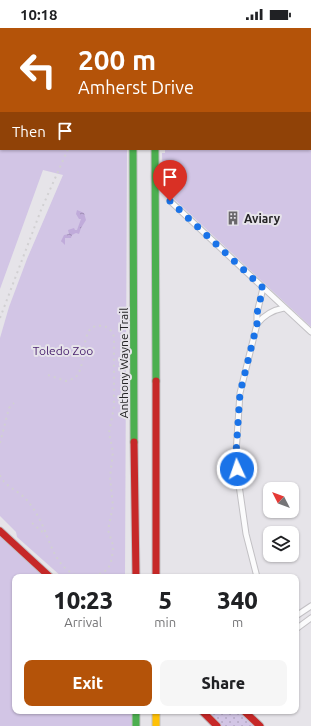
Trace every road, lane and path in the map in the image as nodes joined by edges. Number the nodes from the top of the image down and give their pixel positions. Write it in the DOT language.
graph roads {
  1 [pos="133,150"];
  2 [pos="155,150"];
  3 [pos="170,201"];
  4 [pos="263,288"];
  5 [pos="284,308"];
  6 [pos="257,324"];
  7 [pos="311,332"];
  8 [pos="0,532"];
  9 [pos="136,547"];
  10 [pos="47,574"];
  11 [pos="136,574"];
  12 [pos="141,574"];
  13 [pos="156,574"];
  14 [pos="256,574"];
  15 [pos="311,606"];
  16 [pos="299,614"];
  17 [pos="311,618"];
  18 [pos="299,620"];
  19 [pos="302,624"];
  20 [pos="299,626"];
  21 [pos="136,714"];
  22 [pos="156,714"];
  23 [pos="205,714"];
  24 [pos="247,714"];
  25 [pos="136,726"];
  26 [pos="156,726"];
  27 [pos="217,726"];
  28 [pos="260,726"];
  1 -- 9 [label="main road, Anthony Wayne Trail"];
  2 -- 13 [label="main road"];
  3 -- 4 [label="street"];
  4 -- 5 [label="street"];
  4 -- 6 [label="street"];
  5 -- 6 [label="street"];
  5 -- 7 [label="street"];
  6 -- 14 [label="street"];
  8 -- 10 [label="main road"];
  9 -- 11 [label="main road, Anthony Wayne Trail"];
  9 -- 12 [label="main road"];
  15 -- 16 [label="street"];
  17 -- 19 [label="street"];
  18 -- 19 [label="street"];
  19 -- 20 [label="street"];
  21 -- 25 [label="main road"];
  22 -- 26 [label="main road"];
  23 -- 27 [label="main road"];
  24 -- 28 [label="main road"];
}
